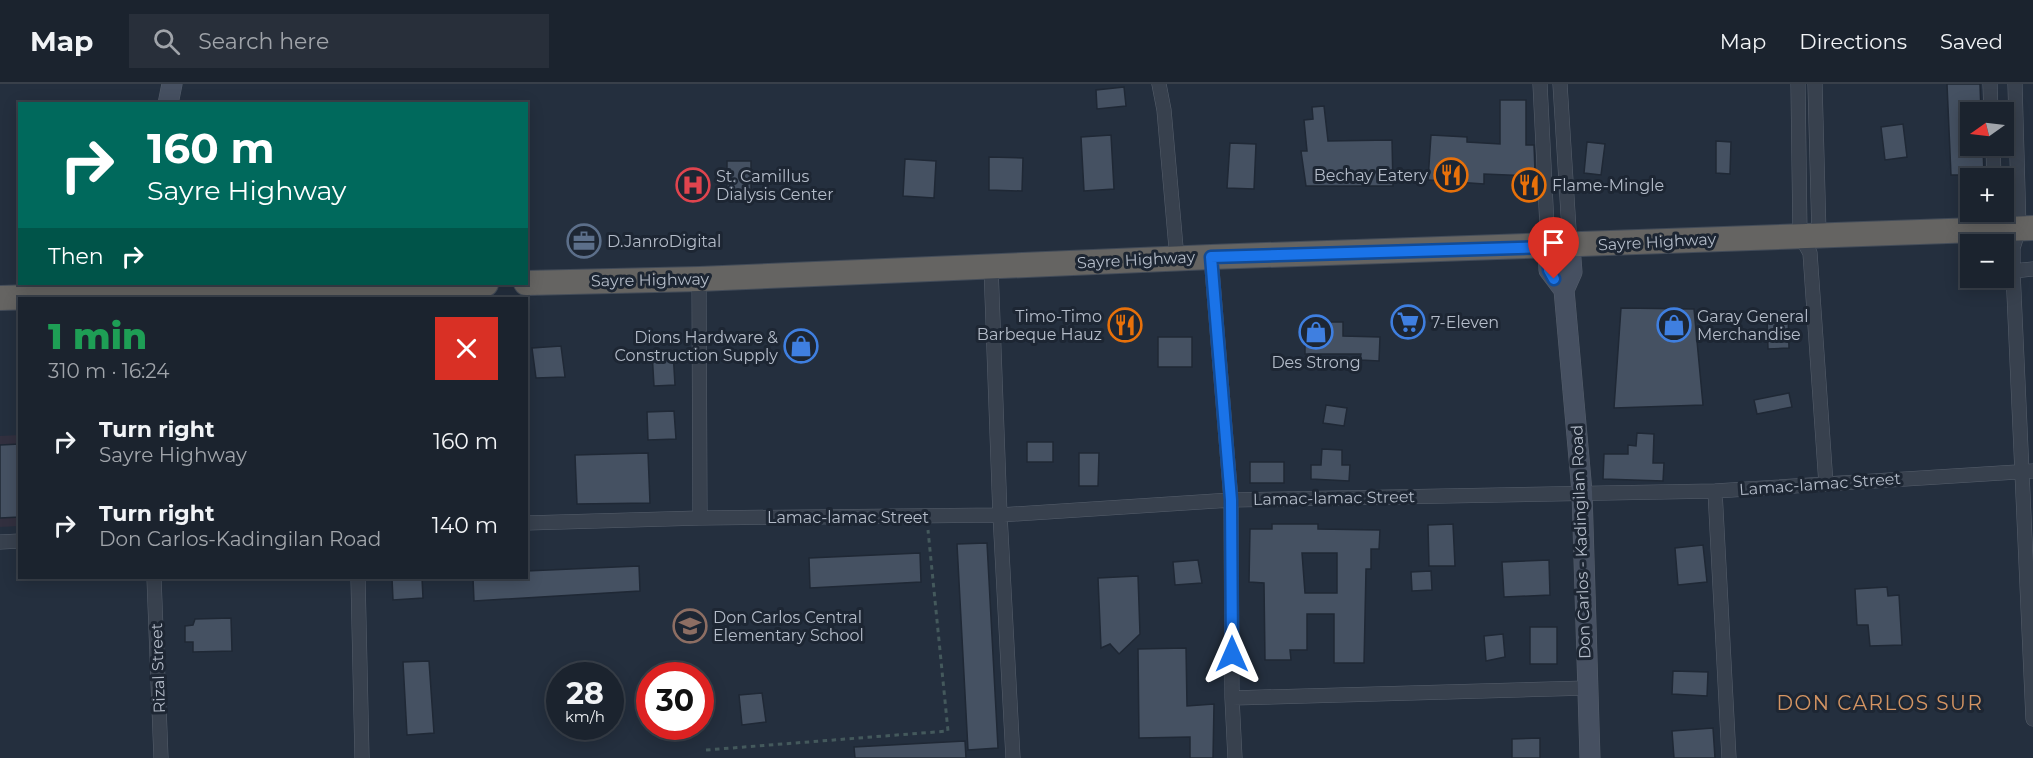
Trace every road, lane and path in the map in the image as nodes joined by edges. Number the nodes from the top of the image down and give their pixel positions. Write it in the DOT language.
graph roads {
  1 [pos="172,84"];
  2 [pos="1159,84"];
  3 [pos="1540,84"];
  4 [pos="1560,84"];
  5 [pos="1798,84"];
  6 [pos="1815,84"];
  7 [pos="1990,84"];
  8 [pos="2015,84"];
  9 [pos="168,102"];
  10 [pos="1991,102"];
  11 [pos="2012,229"];
  12 [pos="1810,241"];
  13 [pos="1559,247"];
  14 [pos="1211,257"];
  15 [pos="1177,259"];
  16 [pos="991,267"];
  17 [pos="2033,269"];
  18 [pos="2014,271"];
  19 [pos="699,279"];
  20 [pos="528,283"];
  21 [pos="468,285"];
  22 [pos="2014,285"];
  23 [pos="144,292"];
  24 [pos="345,292"];
  25 [pos="18,297"];
  26 [pos="24,297"];
  27 [pos="0,298"];
  28 [pos="2027,472"];
  29 [pos="1826,484"];
  30 [pos="1715,491"];
  31 [pos="1582,492"];
  32 [pos="1231,500"];
  33 [pos="1000,515"];
  34 [pos="927,516"];
  35 [pos="700,518"];
  36 [pos="528,523"];
  37 [pos="18,541"];
  38 [pos="0,542"];
  39 [pos="154,579"];
  40 [pos="358,579"];
  41 [pos="1587,688"];
  42 [pos="1232,698"];
  43 [pos="2033,719"];
  44 [pos="706,750"];
  45 [pos="161,758"];
  46 [pos="363,758"];
  47 [pos="1013,758"];
  48 [pos="1235,758"];
  49 [pos="1590,758"];
  50 [pos="1729,758"];
  1 -- 9 [label="main road"];
  2 -- 15 [label="street"];
  3 -- 13 [label="street"];
  4 -- 13 [label="street"];
  5 -- 12 [label="street"];
  6 -- 12 [label="street"];
  7 -- 10 [label="street"];
  8 -- 11 [label="street"];
  11 -- 12 [label="highway, Sayre Highway"];
  12 -- 13 [label="highway, Sayre Highway"];
  12 -- 29 [label="street"];
  13 -- 14 [label="highway, Sayre Highway"];
  13 -- 31 [label="main road, Don Carlos - Kadingilan Road"];
  14 -- 15 [label="highway, Sayre Highway"];
  14 -- 32 [label="street"];
  15 -- 16 [label="highway, Sayre Highway"];
  16 -- 19 [label="highway, Sayre Highway"];
  16 -- 33 [label="street"];
  17 -- 18 [label="street"];
  19 -- 20 [label="highway, Sayre Highway"];
  19 -- 35 [label="street"];
  21 -- 24 [label="highway"];
  22 -- 28 [label="street"];
  23 -- 24 [label="highway"];
  23 -- 26 [label="highway"];
  25 -- 27 [label="highway"];
  28 -- 29 [label="street, Lamac-lamac Street"];
  28 -- 43 [label="street"];
  29 -- 30 [label="street, Lamac-lamac Street"];
  30 -- 31 [label="street, Lamac-lamac Street"];
  30 -- 50 [label="street"];
  31 -- 32 [label="street, Lamac-lamac Street"];
  31 -- 41 [label="main road, Don Carlos - Kadingilan Road"];
  32 -- 33 [label="street, Lamac-lamac Street"];
  32 -- 42 [label="street"];
  33 -- 34 [label="street, Lamac-lamac Street"];
  33 -- 47 [label="street"];
  34 -- 35 [label="street, Lamac-lamac Street"];
  34 -- 44 [label="path"];
  35 -- 36 [label="street, Lamac-lamac Street"];
  37 -- 38 [label="street"];
  39 -- 45 [label="street, Rizal Street"];
  40 -- 46 [label="street"];
  41 -- 42 [label="street"];
  41 -- 49 [label="main road, Don Carlos - Kadingilan Road"];
  42 -- 48 [label="street"];
}
